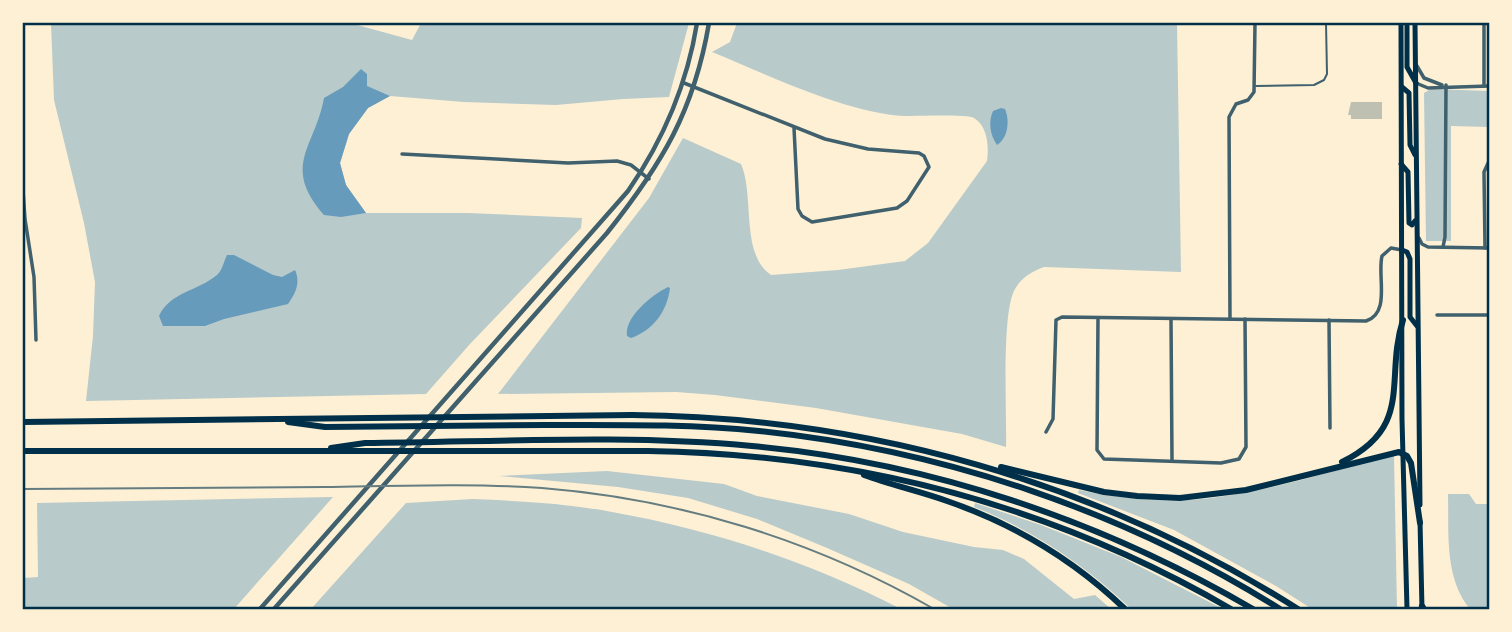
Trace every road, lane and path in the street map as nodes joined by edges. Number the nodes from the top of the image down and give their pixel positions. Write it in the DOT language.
graph roads {
  1 [pos="697,23"];
  2 [pos="709,23"];
  3 [pos="1255,23"];
  4 [pos="1326,23"];
  5 [pos="1401,23"];
  6 [pos="1407,23"];
  7 [pos="1415,23"];
  8 [pos="1484,23"];
  9 [pos="1415,63"];
  10 [pos="684,82"];
  11 [pos="1416,83"];
  12 [pos="1445,85"];
  13 [pos="1255,86"];
  14 [pos="1487,86"];
  15 [pos="694,87"];
  16 [pos="1402,87"];
  17 [pos="794,128"];
  18 [pos="402,154"];
  19 [pos="1416,158"];
  20 [pos="1489,161"];
  21 [pos="1401,164"];
  22 [pos="641,173"];
  23 [pos="649,179"];
  24 [pos="23,190"];
  25 [pos="1416,216"];
  26 [pos="1416,230"];
  27 [pos="1443,247"];
  28 [pos="1487,248"];
  29 [pos="1402,250"];
  30 [pos="1437,315"];
  31 [pos="1489,315"];
  32 [pos="1098,317"];
  33 [pos="1171,318"];
  34 [pos="1230,319"];
  35 [pos="1245,319"];
  36 [pos="1329,320"];
  37 [pos="1403,320"];
  38 [pos="1417,326"];
  39 [pos="36,340"];
  40 [pos="272,421"];
  41 [pos="23,422"];
  42 [pos="1330,428"];
  43 [pos="1046,432"];
  44 [pos="315,450"];
  45 [pos="23,452"];
  46 [pos="1403,453"];
  47 [pos="1172,461"];
  48 [pos="977,463"];
  49 [pos="1329,468"];
  50 [pos="846,469"];
  51 [pos="1420,523"];
  52 [pos="1423,608"];
  53 [pos="260,609"];
  54 [pos="274,609"];
  55 [pos="1123,609"];
  56 [pos="1231,609"];
  57 [pos="1253,609"];
  58 [pos="1280,609"];
  59 [pos="1298,609"];
  60 [pos="1407,609"];
  1 -- 10 [label="street"];
  2 -- 15 [label="street"];
  3 -- 13 [label="street"];
  4 -- 13 [label="lane"];
  5 -- 16 [label="main road"];
  6 -- 11 [label="main road"];
  7 -- 9 [label="main road"];
  8 -- 14 [label="street"];
  9 -- 11 [label="main road"];
  9 -- 12 [label="street"];
  10 -- 15 [label="street"];
  10 -- 22 [label="street"];
  11 -- 12 [label="street"];
  11 -- 19 [label="main road"];
  12 -- 14 [label="street"];
  12 -- 27 [label="street"];
  13 -- 34 [label="street"];
  15 -- 17 [label="street"];
  15 -- 23 [label="street"];
  16 -- 19 [label="main road"];
  16 -- 21 [label="main road"];
  17 -- 17 [label="street"];
  18 -- 22 [label="street"];
  19 -- 25 [label="main road"];
  20 -- 28 [label="street"];
  21 -- 25 [label="main road"];
  21 -- 29 [label="main road"];
  22 -- 23 [label="street"];
  22 -- 53 [label="street"];
  23 -- 54 [label="street"];
  24 -- 39 [label="street"];
  25 -- 26 [label="main road"];
  26 -- 27 [label="street"];
  26 -- 38 [label="main road"];
  27 -- 28 [label="street"];
  29 -- 36 [label="street"];
  29 -- 37 [label="main road"];
  29 -- 38 [label="main road"];
  30 -- 31 [label="street"];
  32 -- 33 [label="street"];
  32 -- 43 [label="street"];
  32 -- 47 [label="street"];
  33 -- 34 [label="street"];
  33 -- 47 [label="street"];
  34 -- 35 [label="street"];
  35 -- 36 [label="street"];
  35 -- 47 [label="street"];
  36 -- 42 [label="street"];
  37 -- 46 [label="main road"];
  37 -- 49 [label="highway"];
  38 -- 51 [label="main road"];
  40 -- 41 [label="highway"];
  40 -- 48 [label="highway"];
  40 -- 58 [label="highway"];
  44 -- 45 [label="highway"];
  44 -- 50 [label="highway"];
  44 -- 57 [label="highway"];
  46 -- 49 [label="highway"];
  46 -- 51 [label="highway"];
  46 -- 60 [label="main road"];
  48 -- 49 [label="highway"];
  48 -- 59 [label="highway"];
  50 -- 55 [label="highway"];
  50 -- 56 [label="highway"];
  51 -- 52 [label="main road"];
}
